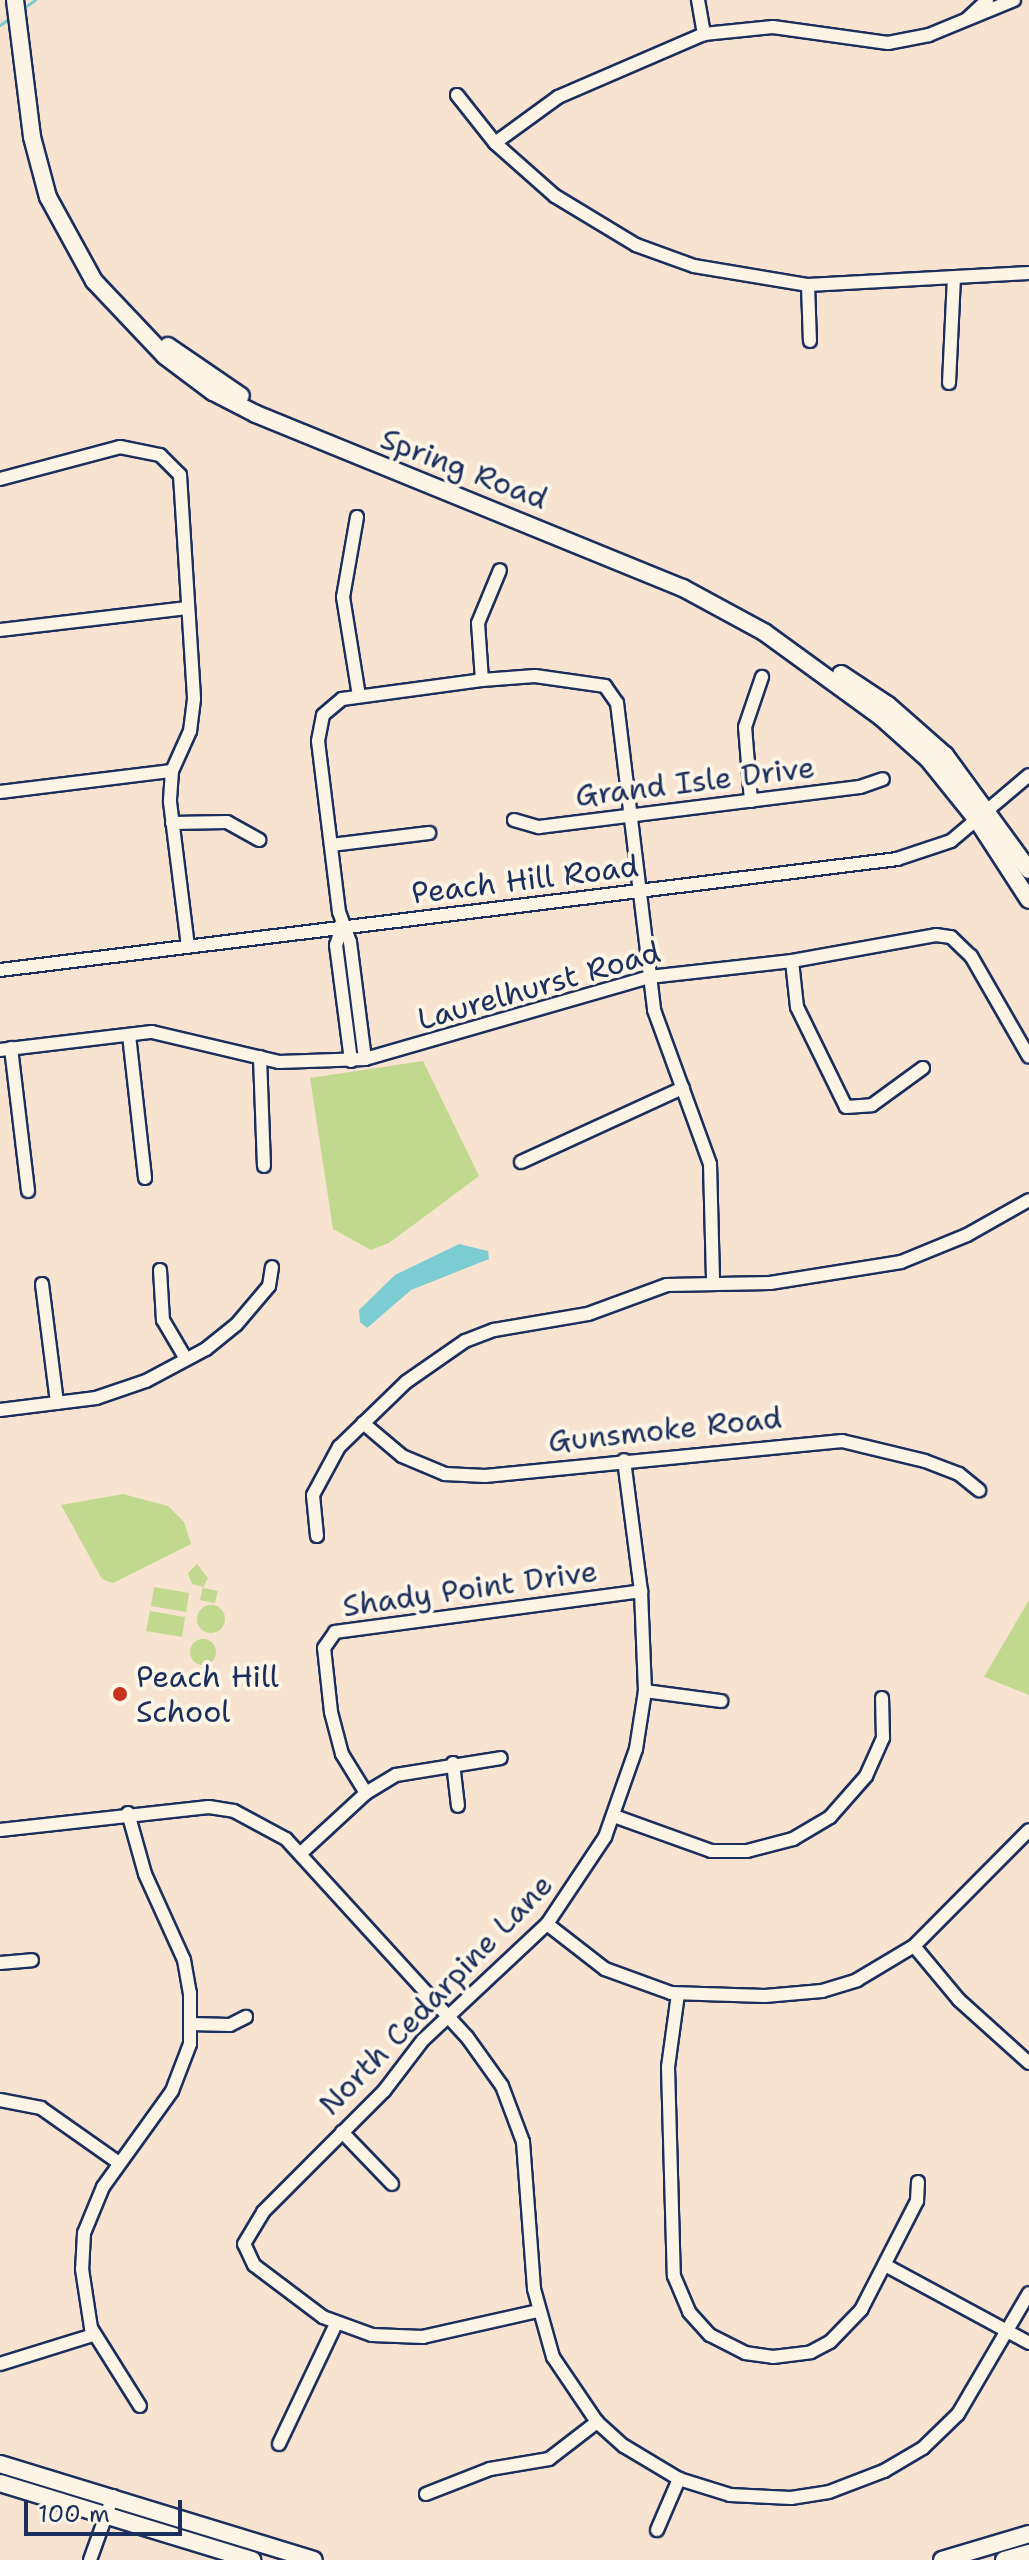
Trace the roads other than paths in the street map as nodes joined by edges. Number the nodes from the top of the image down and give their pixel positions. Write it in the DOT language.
graph roads {
  1 [pos="15,0"];
  2 [pos="24,0"];
  3 [pos="698,0"];
  4 [pos="987,0"];
  5 [pos="1014,0"];
  6 [pos="966,20"];
  7 [pos="704,34"];
  8 [pos="27,62"];
  9 [pos="457,95"];
  10 [pos="495,143"];
  11 [pos="1029,273"];
  12 [pos="954,278"];
  13 [pos="808,285"];
  14 [pos="810,341"];
  15 [pos="949,383"];
  16 [pos="0,479"];
  17 [pos="357,517"];
  18 [pos="500,570"];
  19 [pos="188,608"];
  20 [pos="0,630"];
  21 [pos="762,677"];
  22 [pos="482,680"];
  23 [pos="359,696"];
  24 [pos="172,771"];
  25 [pos="1029,775"];
  26 [pos="883,779"];
  27 [pos="0,792"];
  28 [pos="751,801"];
  29 [pos="982,815"];
  30 [pos="630,816"];
  31 [pos="514,820"];
  32 [pos="172,823"];
  33 [pos="429,833"];
  34 [pos="259,840"];
  35 [pos="331,845"];
  36 [pos="1029,870"];
  37 [pos="639,892"];
  38 [pos="1029,900"];
  39 [pos="341,930"];
  40 [pos="188,947"];
  41 [pos="792,961"];
  42 [pos="0,970"];
  43 [pos="649,977"];
  44 [pos="129,1035"];
  45 [pos="6,1049"];
  46 [pos="260,1057"];
  47 [pos="1029,1057"];
  48 [pos="365,1059"];
  49 [pos="351,1061"];
  50 [pos="923,1068"];
  51 [pos="683,1088"];
  52 [pos="521,1162"];
  53 [pos="264,1166"];
  54 [pos="145,1178"];
  55 [pos="28,1191"];
  56 [pos="1029,1200"];
  57 [pos="272,1267"];
  58 [pos="160,1270"];
  59 [pos="713,1282"];
  60 [pos="42,1284"];
  61 [pos="186,1359"];
  62 [pos="57,1403"];
  63 [pos="0,1410"];
  64 [pos="363,1423"];
  65 [pos="624,1460"];
  66 [pos="979,1490"];
  67 [pos="317,1536"];
  68 [pos="641,1591"];
  69 [pos="645,1691"];
  70 [pos="882,1698"];
  71 [pos="721,1701"];
  72 [pos="501,1758"];
  73 [pos="453,1763"];
  74 [pos="366,1793"];
  75 [pos="458,1806"];
  76 [pos="128,1813"];
  77 [pos="614,1816"];
  78 [pos="0,1830"];
  79 [pos="1029,1830"];
  80 [pos="301,1853"];
  81 [pos="547,1924"];
  82 [pos="914,1946"];
  83 [pos="32,1960"];
  84 [pos="0,1963"];
  85 [pos="678,1994"];
  86 [pos="246,2017"];
  87 [pos="449,2017"];
  88 [pos="190,2024"];
  89 [pos="1027,2056"];
  90 [pos="0,2100"];
  91 [pos="342,2132"];
  92 [pos="119,2163"];
  93 [pos="918,2182"];
  94 [pos="392,2184"];
  95 [pos="885,2265"];
  96 [pos="1029,2293"];
  97 [pos="538,2311"];
  98 [pos="336,2324"];
  99 [pos="1008,2332"];
  100 [pos="93,2335"];
  101 [pos="1029,2343"];
  102 [pos="0,2364"];
  103 [pos="140,2406"];
  104 [pos="597,2422"];
  105 [pos="279,2444"];
  106 [pos="0,2464"];
  107 [pos="679,2479"];
  108 [pos="0,2483"];
  109 [pos="426,2494"];
  110 [pos="113,2496"];
  111 [pos="106,2515"];
  112 [pos="657,2530"];
  113 [pos="1029,2534"];
  114 [pos="1029,2553"];
  115 [pos="90,2560"];
  116 [pos="252,2560"];
  117 [pos="314,2560"];
  118 [pos="942,2560"];
  119 [pos="1004,2560"];
  1 -- 8 [label="main road, Spring Road"];
  2 -- 8 [label="main road, Spring Road"];
  3 -- 7 [label="street"];
  4 -- 6 [label="street"];
  5 -- 6 [label="street"];
  6 -- 7 [label="street"];
  7 -- 10 [label="street"];
  8 -- 29 [label="main road, Spring Road"];
  9 -- 10 [label="street"];
  10 -- 13 [label="street"];
  11 -- 12 [label="street"];
  12 -- 13 [label="street"];
  12 -- 15 [label="street"];
  13 -- 14 [label="street"];
  16 -- 19 [label="street"];
  17 -- 23 [label="street"];
  18 -- 22 [label="street"];
  19 -- 20 [label="street"];
  19 -- 24 [label="street"];
  21 -- 28 [label="street"];
  22 -- 23 [label="street"];
  22 -- 30 [label="street"];
  23 -- 35 [label="street"];
  24 -- 27 [label="street"];
  24 -- 32 [label="street"];
  25 -- 29 [label="street, Peach Hill Road"];
  26 -- 28 [label="street, Grand Isle Drive"];
  28 -- 30 [label="street, Grand Isle Drive"];
  29 -- 36 [label="main road, Spring Road"];
  29 -- 37 [label="street, Peach Hill Road"];
  29 -- 38 [label="main road, Spring Road"];
  30 -- 31 [label="street, Grand Isle Drive"];
  30 -- 37 [label="street"];
  32 -- 34 [label="street"];
  32 -- 40 [label="street"];
  33 -- 35 [label="street"];
  35 -- 39 [label="street"];
  37 -- 39 [label="street, Peach Hill Road"];
  37 -- 43 [label="street"];
  39 -- 40 [label="street, Peach Hill Road"];
  39 -- 48 [label="street"];
  39 -- 49 [label="street"];
  40 -- 42 [label="street, Peach Hill Road"];
  41 -- 43 [label="street, Laurelhurst Road"];
  41 -- 47 [label="street, Laurelhurst Road"];
  41 -- 50 [label="street"];
  43 -- 48 [label="street, Laurelhurst Road"];
  43 -- 51 [label="street"];
  44 -- 45 [label="street, Laurelhurst Road"];
  44 -- 46 [label="street, Laurelhurst Road"];
  44 -- 54 [label="street"];
  45 -- 55 [label="street"];
  46 -- 49 [label="street, Laurelhurst Road"];
  46 -- 53 [label="street"];
  48 -- 49 [label="street, Laurelhurst Road"];
  51 -- 52 [label="street"];
  51 -- 59 [label="street"];
  56 -- 59 [label="street"];
  57 -- 61 [label="street"];
  58 -- 61 [label="street"];
  59 -- 64 [label="street"];
  60 -- 62 [label="street"];
  61 -- 62 [label="street"];
  62 -- 63 [label="street"];
  64 -- 65 [label="street, Gunsmoke Road"];
  64 -- 67 [label="street"];
  65 -- 66 [label="street, Gunsmoke Road"];
  65 -- 68 [label="street, North Cedarpine Lane"];
  68 -- 69 [label="street, North Cedarpine Lane"];
  68 -- 74 [label="street, Shady Point Drive"];
  69 -- 71 [label="street"];
  69 -- 77 [label="street, North Cedarpine Lane"];
  70 -- 77 [label="street"];
  72 -- 73 [label="street"];
  73 -- 74 [label="street"];
  73 -- 75 [label="street"];
  74 -- 80 [label="street"];
  76 -- 78 [label="street"];
  76 -- 80 [label="street"];
  76 -- 88 [label="street"];
  77 -- 81 [label="street, North Cedarpine Lane"];
  79 -- 82 [label="street"];
  80 -- 87 [label="street"];
  81 -- 85 [label="street"];
  81 -- 87 [label="street, North Cedarpine Lane"];
  82 -- 85 [label="street"];
  82 -- 89 [label="street"];
  83 -- 84 [label="street"];
  85 -- 95 [label="street"];
  86 -- 88 [label="street"];
  87 -- 91 [label="street, North Cedarpine Lane"];
  87 -- 97 [label="street"];
  88 -- 92 [label="street"];
  90 -- 92 [label="street"];
  91 -- 94 [label="street"];
  91 -- 98 [label="street, North Cedarpine Lane"];
  92 -- 100 [label="street"];
  93 -- 95 [label="street"];
  95 -- 99 [label="street"];
  96 -- 99 [label="street"];
  97 -- 98 [label="street"];
  97 -- 104 [label="street"];
  98 -- 105 [label="street"];
  99 -- 101 [label="street"];
  99 -- 107 [label="street"];
  100 -- 102 [label="street"];
  100 -- 103 [label="street"];
  104 -- 107 [label="street"];
  104 -- 109 [label="street"];
  106 -- 110 [label="main road"];
  107 -- 112 [label="street"];
  108 -- 111 [label="main road"];
  110 -- 111 [label="street"];
  110 -- 117 [label="main road"];
  111 -- 115 [label="street"];
  111 -- 116 [label="main road"];
  113 -- 118 [label="main road"];
  114 -- 119 [label="main road"];
}
